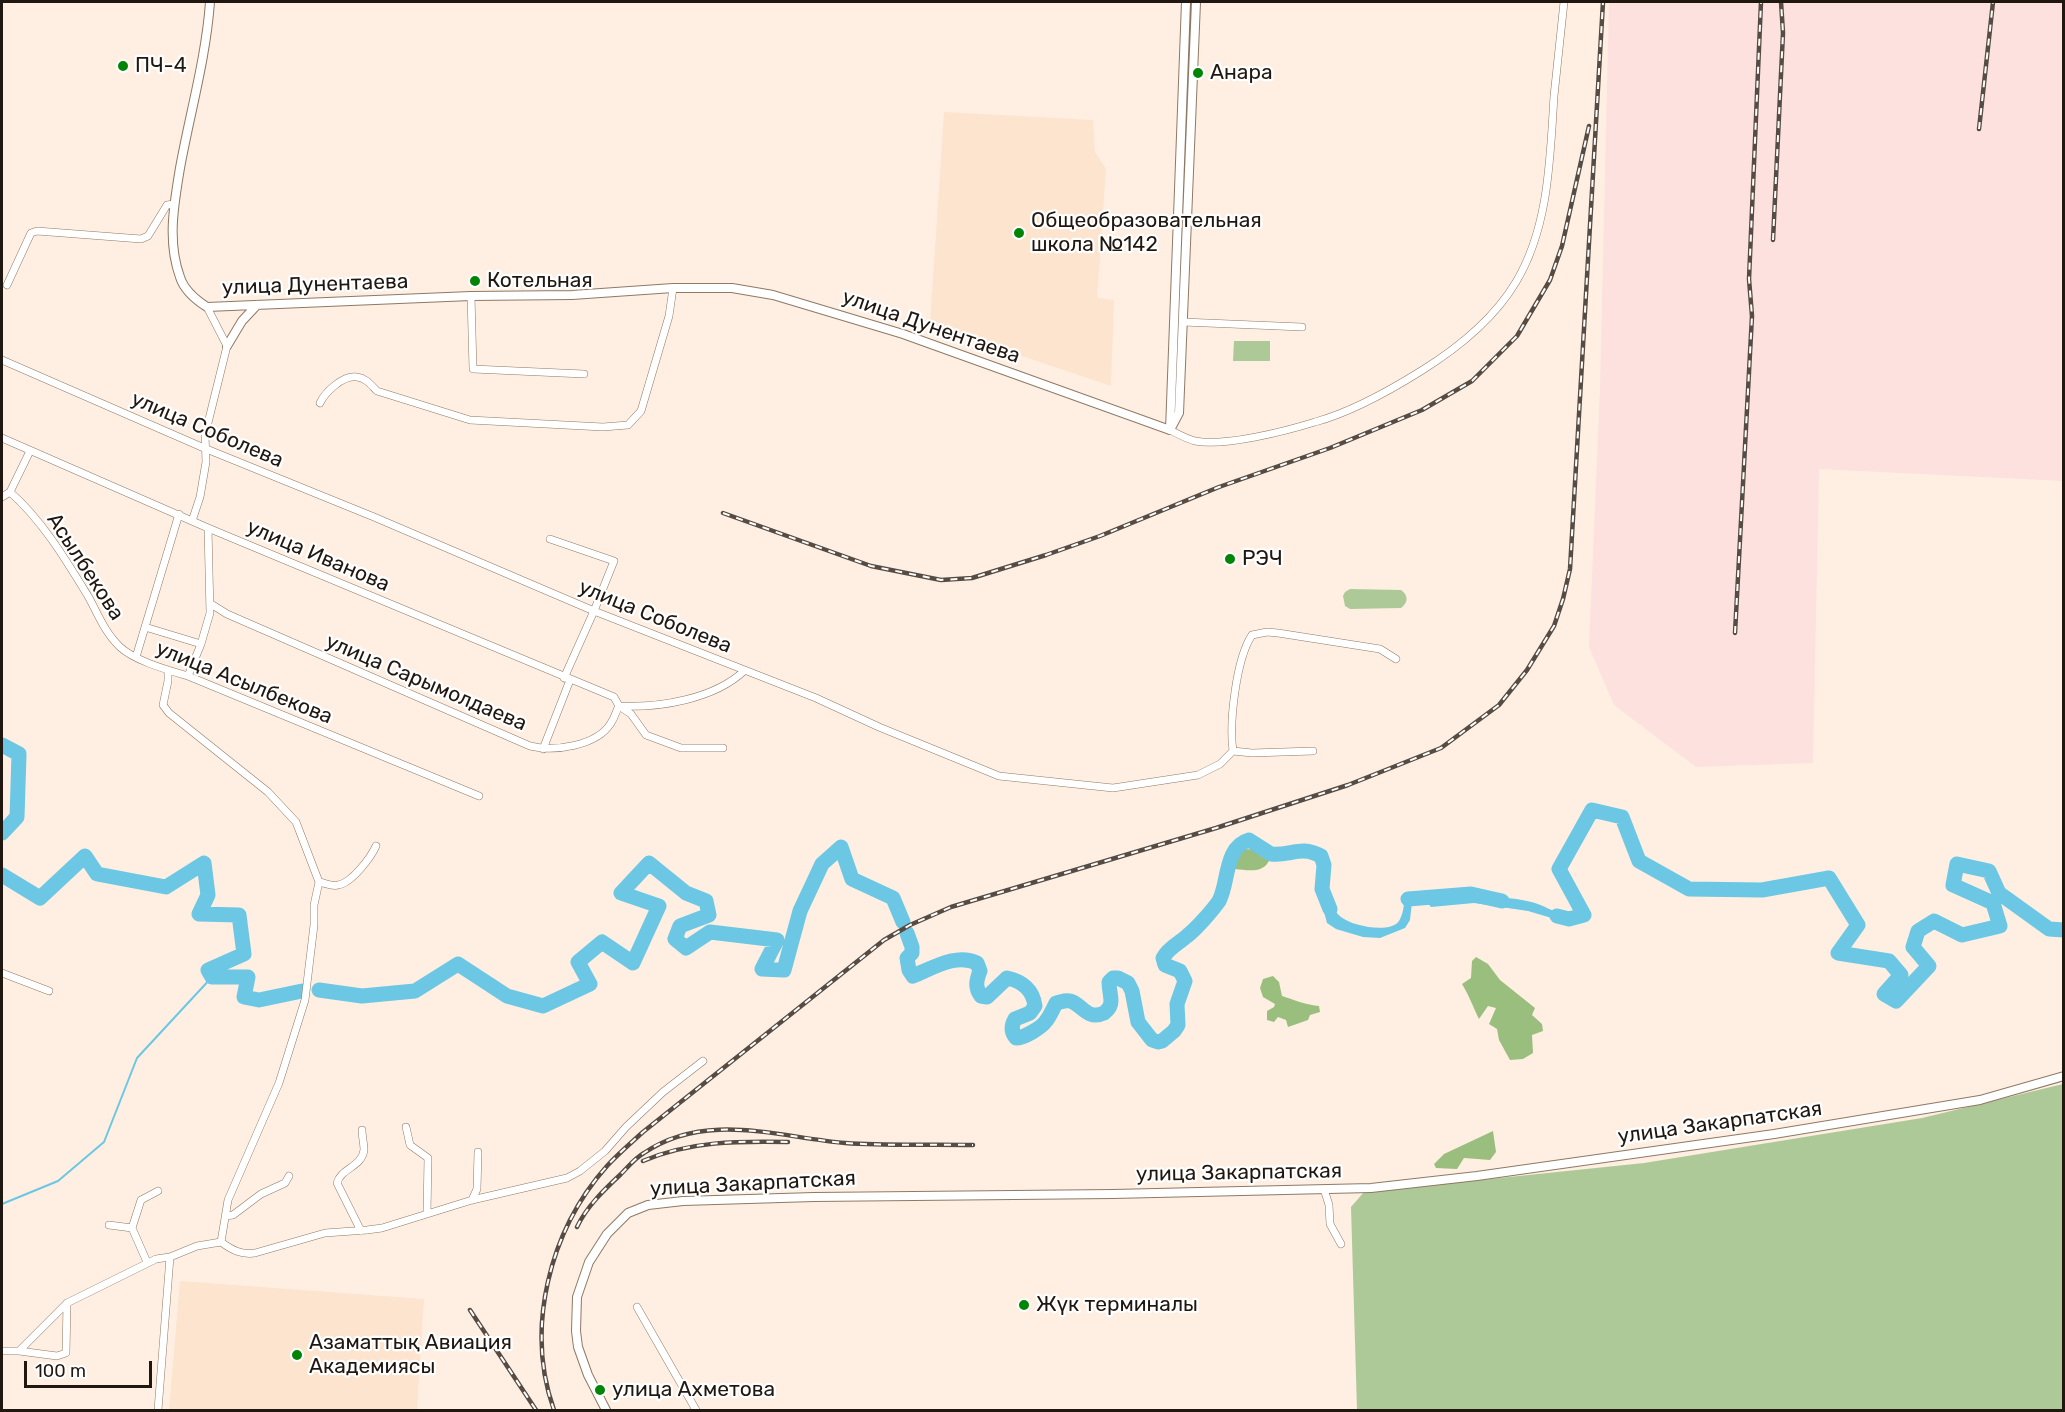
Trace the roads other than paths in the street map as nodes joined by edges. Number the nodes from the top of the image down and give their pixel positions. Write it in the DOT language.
graph roads {
  1 [pos="210,2"];
  2 [pos="1186,2"];
  3 [pos="1196,2"];
  4 [pos="1564,2"];
  5 [pos="174,204"];
  6 [pos="7,285"];
  7 [pos="673,288"];
  8 [pos="471,296"];
  9 [pos="257,305"];
  10 [pos="207,307"];
  11 [pos="1183,322"];
  12 [pos="1302,327"];
  13 [pos="227,346"];
  14 [pos="2,360"];
  15 [pos="585,374"];
  16 [pos="320,404"];
  17 [pos="1170,430"];
  18 [pos="2,438"];
  19 [pos="204,448"];
  20 [pos="30,450"];
  21 [pos="10,492"];
  22 [pos="2,497"];
  23 [pos="179,514"];
  24 [pos="192,521"];
  25 [pos="207,528"];
  26 [pos="550,539"];
  27 [pos="211,604"];
  28 [pos="594,611"];
  29 [pos="145,627"];
  30 [pos="201,644"];
  31 [pos="136,657"];
  32 [pos="1396,659"];
  33 [pos="168,670"];
  34 [pos="744,670"];
  35 [pos="188,676"];
  36 [pos="567,679"];
  37 [pos="619,706"];
  38 [pos="723,748"];
  39 [pos="543,749"];
  40 [pos="1313,750"];
  41 [pos="1233,751"];
  42 [pos="479,796"];
  43 [pos="376,846"];
  44 [pos="319,882"];
  45 [pos="2,973"];
  46 [pos="49,991"];
  47 [pos="704,1061"];
  48 [pos="2064,1076"];
  49 [pos="406,1127"];
  50 [pos="362,1130"];
  51 [pos="477,1152"];
  52 [pos="289,1176"];
  53 [pos="1324,1190"];
  54 [pos="158,1191"];
  55 [pos="472,1200"];
  56 [pos="427,1213"];
  57 [pos="225,1216"];
  58 [pos="110,1225"];
  59 [pos="132,1228"];
  60 [pos="361,1231"];
  61 [pos="221,1242"];
  62 [pos="1341,1244"];
  63 [pos="170,1257"];
  64 [pos="147,1262"];
  65 [pos="67,1303"];
  66 [pos="637,1307"];
  67 [pos="2,1351"];
  68 [pos="19,1351"];
  69 [pos="158,1410"];
  70 [pos="606,1410"];
  71 [pos="696,1410"];
  1 -- 5 [label="street, улица Дунентаева"];
  2 -- 17 [label="street"];
  3 -- 11 [label="street"];
  4 -- 17 [label="street"];
  5 -- 6 [label="street"];
  5 -- 10 [label="street, улица Дунентаева"];
  7 -- 8 [label="street, улица Дунентаева"];
  7 -- 16 [label="street"];
  7 -- 17 [label="street, улица Дунентаева"];
  8 -- 9 [label="street, улица Дунентаева"];
  8 -- 15 [label="street"];
  9 -- 10 [label="street, улица Дунентаева"];
  9 -- 13 [label="street"];
  10 -- 13 [label="street"];
  11 -- 12 [label="street"];
  11 -- 17 [label="street"];
  13 -- 19 [label="street"];
  14 -- 19 [label="street, улица Соболева"];
  18 -- 20 [label="street, улица Иванова"];
  19 -- 24 [label="street"];
  19 -- 28 [label="street, улица Соболева"];
  20 -- 21 [label="street"];
  20 -- 23 [label="street, улица Иванова"];
  21 -- 22 [label="street"];
  21 -- 31 [label="street, Асылбекова"];
  23 -- 24 [label="street, улица Иванова"];
  23 -- 29 [label="street, улица Асылбекова"];
  24 -- 25 [label="street, улица Иванова"];
  25 -- 27 [label="street"];
  25 -- 36 [label="street, улица Иванова"];
  26 -- 28 [label="street"];
  27 -- 30 [label="street"];
  27 -- 39 [label="street, улица Сарымолдаева"];
  28 -- 34 [label="street, улица Соболева"];
  28 -- 36 [label="street"];
  29 -- 30 [label="street"];
  29 -- 31 [label="street, улица Асылбекова"];
  30 -- 35 [label="street"];
  31 -- 33 [label="street, улица Асылбекова"];
  32 -- 41 [label="street"];
  33 -- 35 [label="street, улица Асылбекова"];
  33 -- 44 [label="street"];
  34 -- 37 [label="street"];
  34 -- 41 [label="street, улица Соболева"];
  35 -- 42 [label="street, улица Асылбекова"];
  36 -- 37 [label="street, улица Иванова"];
  36 -- 39 [label="street"];
  37 -- 38 [label="street, улица Иванова"];
  37 -- 39 [label="street, улица Сарымолдаева"];
  40 -- 41 [label="street"];
  43 -- 44 [label="street"];
  44 -- 57 [label="street"];
  45 -- 46 [label="street"];
  47 -- 55 [label="street"];
  48 -- 53 [label="street, улица Закарпатская"];
  49 -- 56 [label="street"];
  50 -- 60 [label="street"];
  51 -- 55 [label="street"];
  52 -- 57 [label="street"];
  53 -- 62 [label="street"];
  53 -- 70 [label="street, улица Закарпатская"];
  54 -- 59 [label="street"];
  55 -- 56 [label="street"];
  56 -- 60 [label="street"];
  57 -- 61 [label="street"];
  58 -- 59 [label="street"];
  59 -- 64 [label="street"];
  60 -- 61 [label="street"];
  61 -- 63 [label="street"];
  63 -- 64 [label="street"];
  63 -- 69 [label="street"];
  64 -- 65 [label="street"];
  65 -- 68 [label="street"];
  65 -- 68 [label="street"];
  66 -- 71 [label="street"];
  67 -- 68 [label="street"];
}
